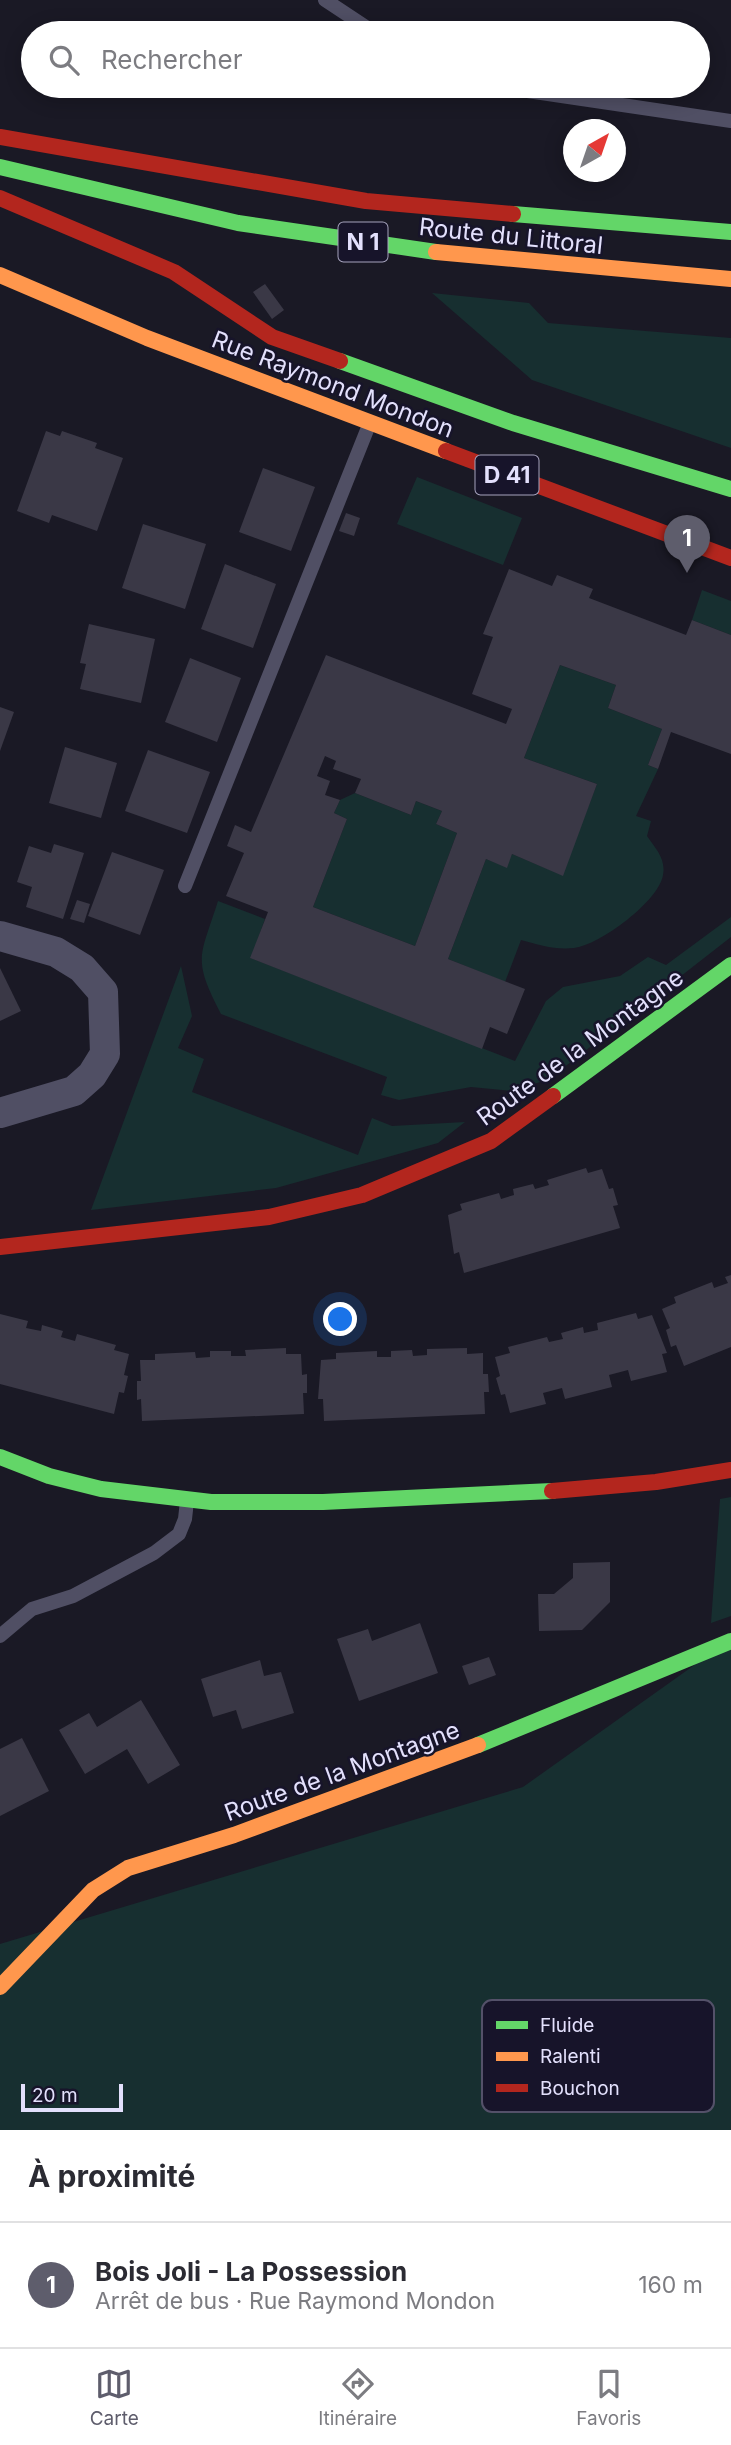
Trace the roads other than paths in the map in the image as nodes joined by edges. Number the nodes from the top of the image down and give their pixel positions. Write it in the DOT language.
graph roads {
  1 [pos="325,0"];
  2 [pos="357,21"];
  3 [pos="575,98"];
  4 [pos="731,121"];
  5 [pos="0,137"];
  6 [pos="0,167"];
  7 [pos="0,198"];
  8 [pos="731,232"];
  9 [pos="0,275"];
  10 [pos="731,279"];
  11 [pos="370,424"];
  12 [pos="731,489"];
  13 [pos="731,558"];
  14 [pos="185,886"];
  15 [pos="0,936"];
  16 [pos="731,965"];
  17 [pos="0,1112"];
  18 [pos="0,1247"];
  19 [pos="0,1457"];
  20 [pos="731,1470"];
  21 [pos="187,1500"];
  22 [pos="0,1636"];
  23 [pos="731,1641"];
  24 [pos="0,1987"];
  1 -- 2 [label="lane"];
  3 -- 4 [label="lane"];
  5 -- 8 [label="main road, Route du Littoral / N 1"];
  6 -- 10 [label="main road, Route du Littoral / N 1"];
  7 -- 12 [label="main road"];
  9 -- 11 [label="main road, Rue Raymond Mondon / D 41"];
  11 -- 13 [label="main road, Rue Raymond Mondon / D 41"];
  11 -- 14 [label="lane"];
  15 -- 17 [label="street"];
  16 -- 18 [label="main road, Route de la Montagne"];
  19 -- 21 [label="main road"];
  20 -- 21 [label="main road"];
  21 -- 22 [label="lane"];
  23 -- 24 [label="main road, Route de la Montagne"];
}
